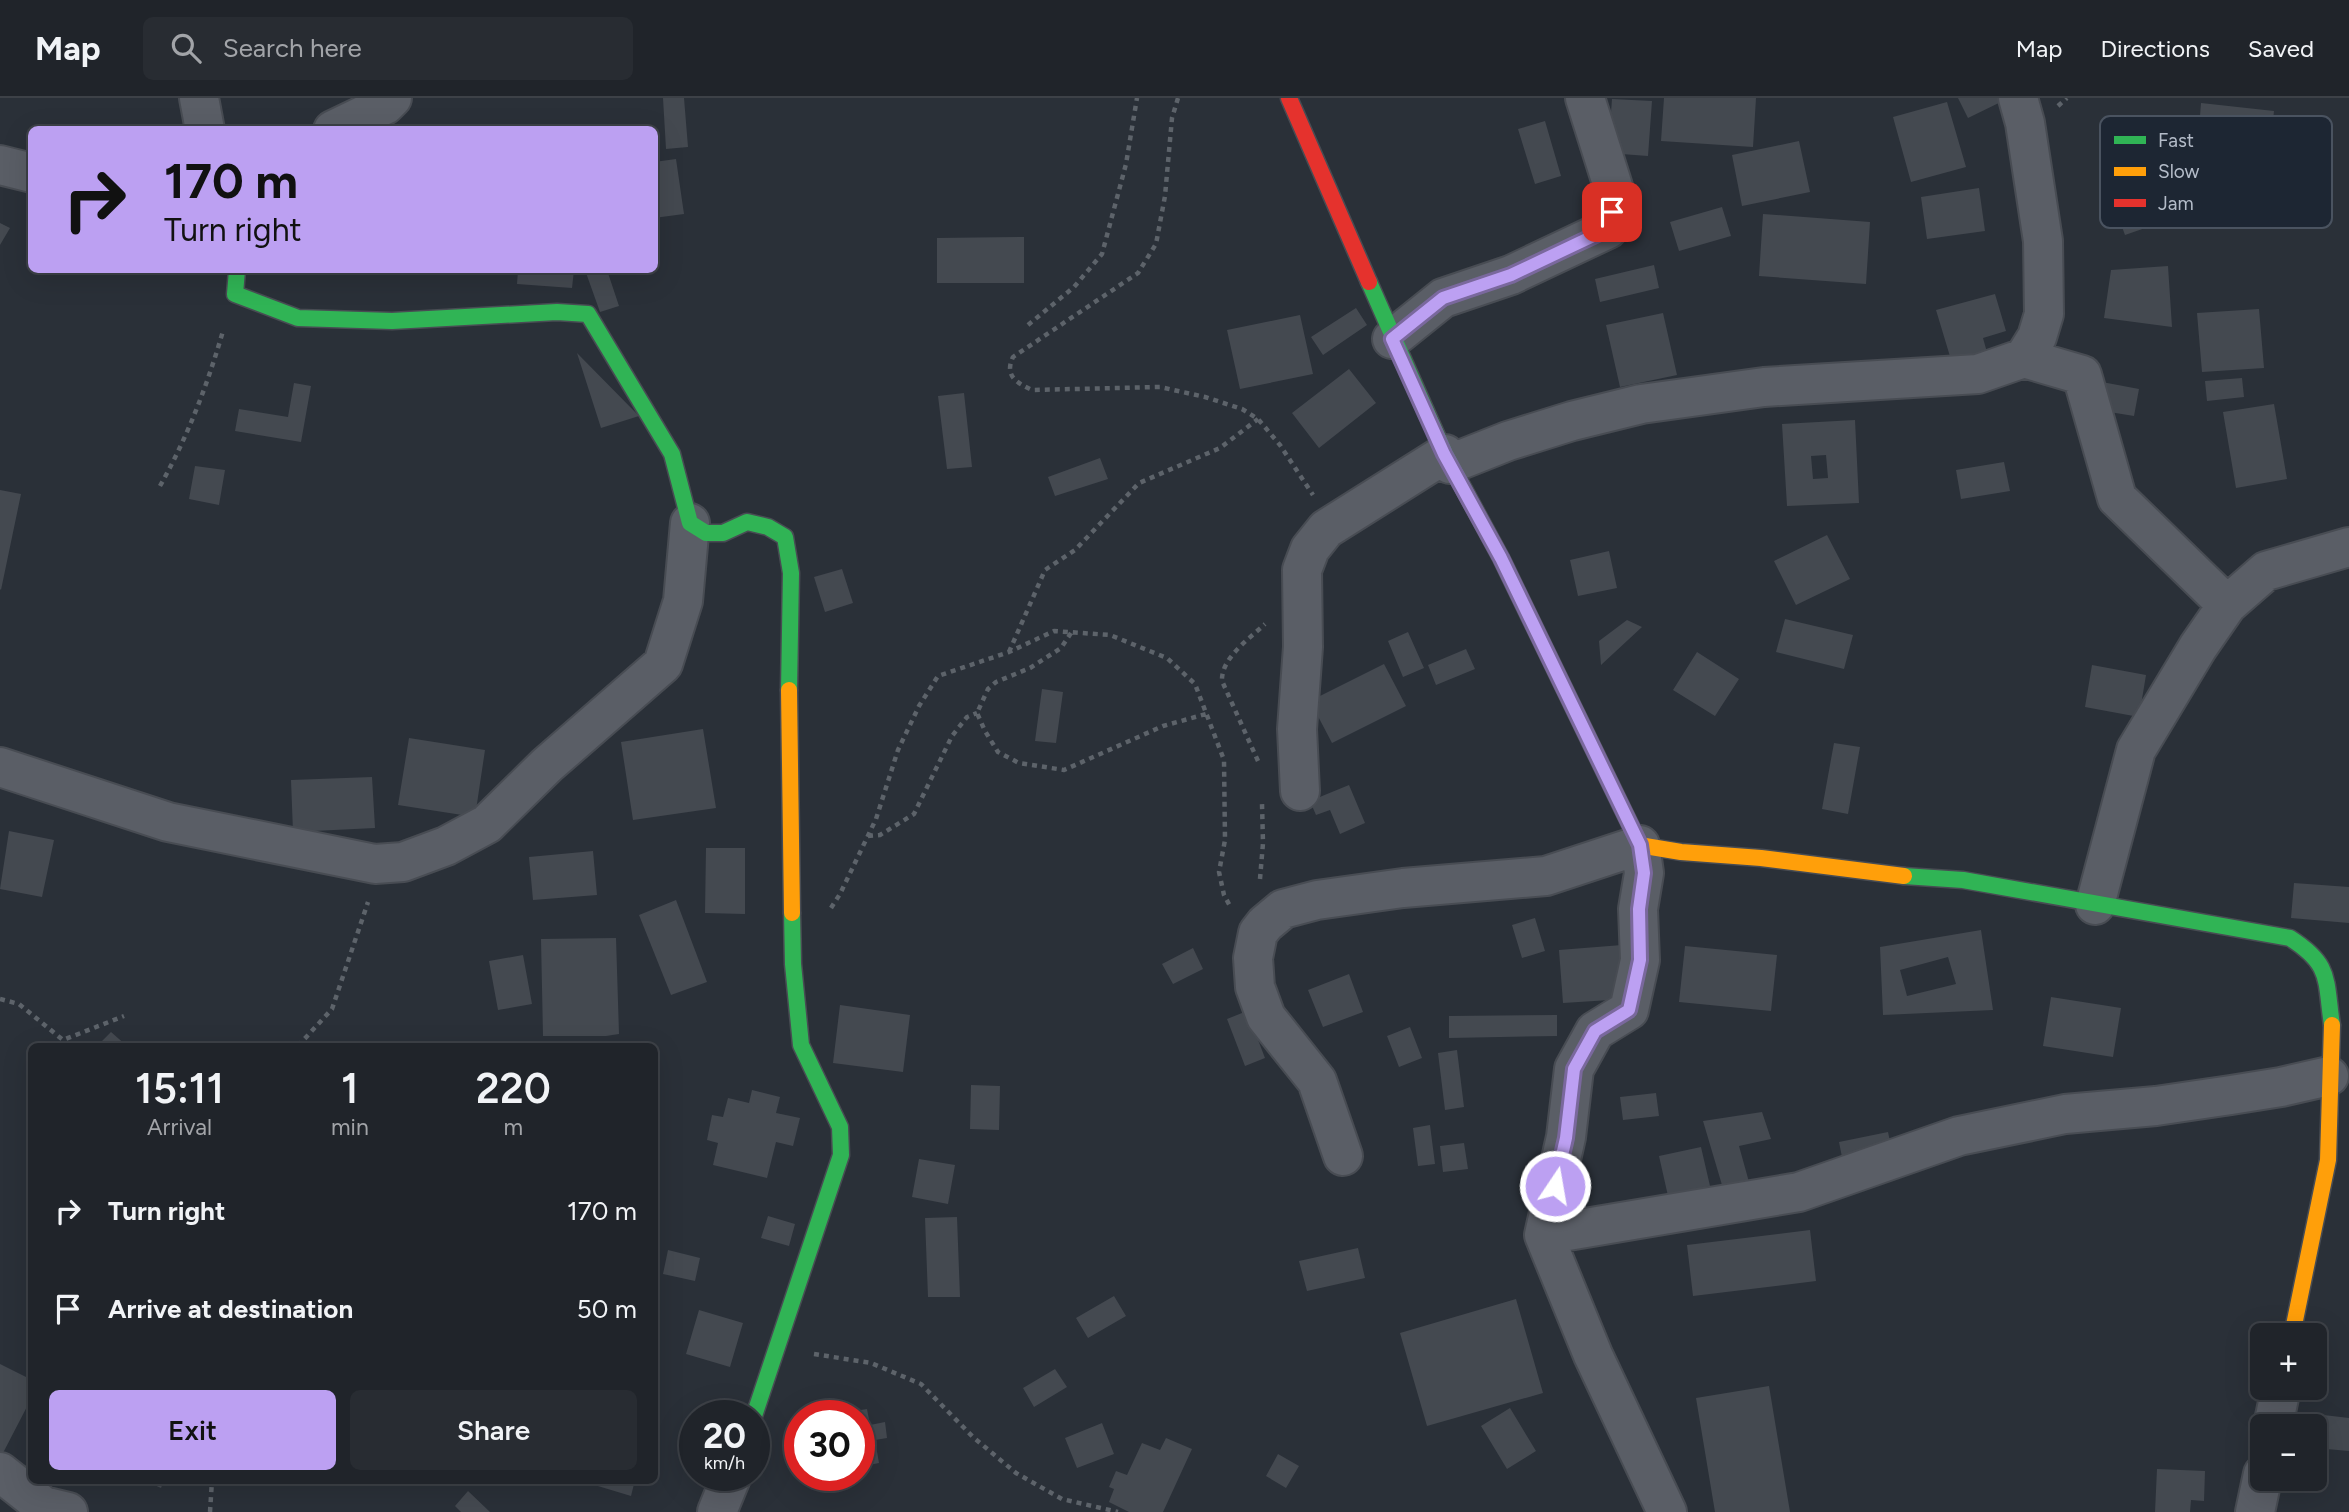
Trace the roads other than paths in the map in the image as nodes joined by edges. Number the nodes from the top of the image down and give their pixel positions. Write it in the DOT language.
graph roads {
  1 [pos="199,98"];
  2 [pos="392,98"];
  3 [pos="1289,98"];
  4 [pos="1585,98"];
  5 [pos="2018,98"];
  6 [pos="204,126"];
  7 [pos="341,126"];
  8 [pos="0,165"];
  9 [pos="28,172"];
  10 [pos="237,273"];
  11 [pos="1392,339"];
  12 [pos="2024,358"];
  13 [pos="1447,459"];
  14 [pos="691,523"];
  15 [pos="2349,547"];
  16 [pos="2227,605"];
  17 [pos="0,767"];
  18 [pos="1300,791"];
  19 [pos="1640,845"];
  20 [pos="2095,905"];
  21 [pos="2336,968"];
  22 [pos="2335,1092"];
  23 [pos="1343,1156"];
  24 [pos="1544,1235"];
  25 [pos="2294,1323"];
  26 [pos="759,1400"];
  27 [pos="0,1472"];
  28 [pos="726,1491"];
  29 [pos="2259,1491"];
  30 [pos="50,1510"];
  31 [pos="718,1512"];
  32 [pos="1667,1512"];
  33 [pos="2255,1512"];
  1 -- 6 [label="street"];
  2 -- 7 [label="street"];
  3 -- 11 [label="street"];
  4 -- 11 [label="street"];
  5 -- 12 [label="street"];
  8 -- 9 [label="street"];
  10 -- 14 [label="street"];
  11 -- 13 [label="street"];
  12 -- 13 [label="street"];
  12 -- 16 [label="street"];
  13 -- 18 [label="street"];
  13 -- 19 [label="street"];
  14 -- 17 [label="street"];
  14 -- 26 [label="street"];
  15 -- 16 [label="street"];
  16 -- 20 [label="street"];
  19 -- 20 [label="street"];
  19 -- 23 [label="street"];
  19 -- 24 [label="street"];
  20 -- 21 [label="street"];
  21 -- 22 [label="street"];
  22 -- 24 [label="street"];
  22 -- 25 [label="street"];
  24 -- 32 [label="street"];
  27 -- 30 [label="street"];
  28 -- 31 [label="street"];
  29 -- 33 [label="street"];
}
